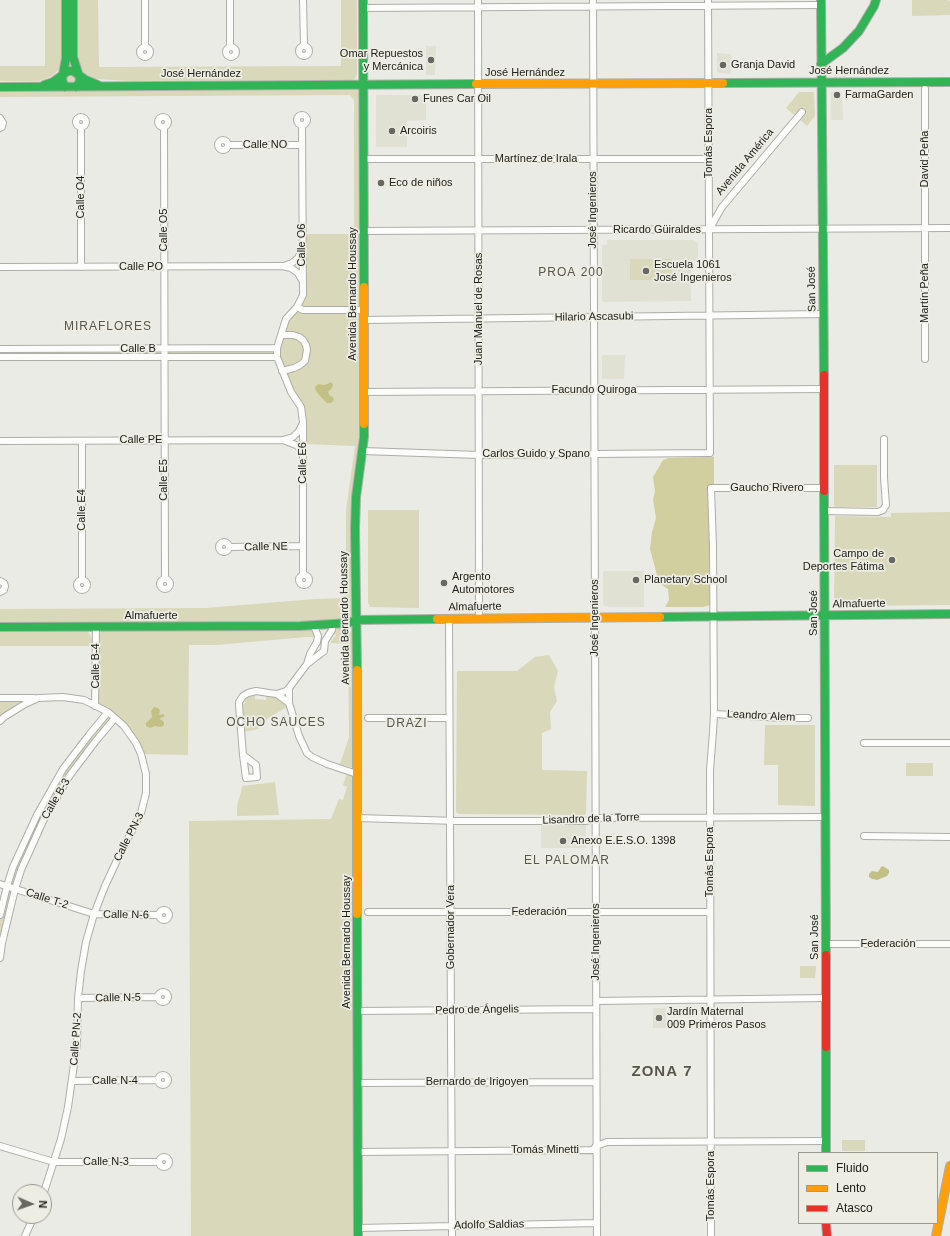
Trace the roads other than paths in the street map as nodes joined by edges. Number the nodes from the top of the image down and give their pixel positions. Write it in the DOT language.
graph roads {
  1 [pos="66,0"];
  2 [pos="73,0"];
  3 [pos="145,0"];
  4 [pos="230,0"];
  5 [pos="304,0"];
  6 [pos="478,0"];
  7 [pos="876,0"];
  8 [pos="821,2"];
  9 [pos="593,3"];
  10 [pos="708,3"];
  11 [pos="363,4"];
  12 [pos="478,7"];
  13 [pos="146,46"];
  14 [pos="230,46"];
  15 [pos="304,46"];
  16 [pos="821,64"];
  17 [pos="78,74"];
  18 [pos="62,75"];
  19 [pos="821,82"];
  20 [pos="950,82"];
  21 [pos="593,83"];
  22 [pos="709,83"];
  23 [pos="363,84"];
  24 [pos="478,84"];
  25 [pos="101,86"];
  26 [pos="0,87"];
  27 [pos="38,87"];
  28 [pos="65,87"];
  29 [pos="76,87"];
  30 [pos="925,89"];
  31 [pos="802,112"];
  32 [pos="0,118"];
  33 [pos="302,126"];
  34 [pos="164,127"];
  35 [pos="0,128"];
  36 [pos="81,128"];
  37 [pos="228,145"];
  38 [pos="302,146"];
  39 [pos="363,159"];
  40 [pos="478,159"];
  41 [pos="593,159"];
  42 [pos="709,159"];
  43 [pos="925,228"];
  44 [pos="950,228"];
  45 [pos="710,229"];
  46 [pos="823,229"];
  47 [pos="478,230"];
  48 [pos="593,230"];
  49 [pos="363,231"];
  50 [pos="302,249"];
  51 [pos="282,266"];
  52 [pos="0,267"];
  53 [pos="81,267"];
  54 [pos="164,267"];
  55 [pos="302,280"];
  56 [pos="297,307"];
  57 [pos="364,310"];
  58 [pos="824,314"];
  59 [pos="710,316"];
  60 [pos="594,317"];
  61 [pos="479,318"];
  62 [pos="364,320"];
  63 [pos="281,335"];
  64 [pos="277,348"];
  65 [pos="0,349"];
  66 [pos="164,349"];
  67 [pos="164,357"];
  68 [pos="277,357"];
  69 [pos="0,358"];
  70 [pos="925,359"];
  71 [pos="282,371"];
  72 [pos="824,389"];
  73 [pos="594,390"];
  74 [pos="710,390"];
  75 [pos="479,391"];
  76 [pos="364,392"];
  77 [pos="303,422"];
  78 [pos="884,439"];
  79 [pos="164,440"];
  80 [pos="282,440"];
  81 [pos="0,441"];
  82 [pos="82,441"];
  83 [pos="363,451"];
  84 [pos="303,452"];
  85 [pos="710,453"];
  86 [pos="594,454"];
  87 [pos="479,455"];
  88 [pos="711,488"];
  89 [pos="824,488"];
  90 [pos="824,511"];
  91 [pos="303,546"];
  92 [pos="230,547"];
  93 [pos="303,574"];
  94 [pos="164,579"];
  95 [pos="82,580"];
  96 [pos="0,581"];
  97 [pos="0,592"];
  98 [pos="950,614"];
  99 [pos="825,615"];
  100 [pos="713,616"];
  101 [pos="595,617"];
  102 [pos="449,618"];
  103 [pos="479,618"];
  104 [pos="357,620"];
  105 [pos="332,624"];
  106 [pos="314,626"];
  107 [pos="0,627"];
  108 [pos="96,627"];
  109 [pos="318,636"];
  110 [pos="325,641"];
  111 [pos="306,664"];
  112 [pos="289,688"];
  113 [pos="277,694"];
  114 [pos="0,698"];
  115 [pos="38,698"];
  116 [pos="289,703"];
  117 [pos="95,706"];
  118 [pos="105,711"];
  119 [pos="714,714"];
  120 [pos="115,718"];
  121 [pos="368,718"];
  122 [pos="449,718"];
  123 [pos="808,718"];
  124 [pos="0,721"];
  125 [pos="864,743"];
  126 [pos="950,743"];
  127 [pos="243,755"];
  128 [pos="357,774"];
  129 [pos="52,787"];
  130 [pos="59,792"];
  131 [pos="710,817"];
  132 [pos="825,817"];
  133 [pos="358,818"];
  134 [pos="596,819"];
  135 [pos="450,821"];
  136 [pos="864,836"];
  137 [pos="950,837"];
  138 [pos="0,884"];
  139 [pos="7,886"];
  140 [pos="15,889"];
  141 [pos="368,912"];
  142 [pos="450,912"];
  143 [pos="596,912"];
  144 [pos="710,912"];
  145 [pos="94,914"];
  146 [pos="0,915"];
  147 [pos="158,915"];
  148 [pos="826,944"];
  149 [pos="950,944"];
  150 [pos="0,958"];
  151 [pos="158,997"];
  152 [pos="78,998"];
  153 [pos="826,998"];
  154 [pos="711,1000"];
  155 [pos="596,1001"];
  156 [pos="596,1009"];
  157 [pos="451,1010"];
  158 [pos="358,1011"];
  159 [pos="158,1080"];
  160 [pos="72,1081"];
  161 [pos="451,1082"];
  162 [pos="596,1082"];
  163 [pos="358,1083"];
  164 [pos="826,1141"];
  165 [pos="711,1142"];
  166 [pos="0,1146"];
  167 [pos="596,1146"];
  168 [pos="452,1151"];
  169 [pos="358,1152"];
  170 [pos="826,1152"];
  171 [pos="54,1162"];
  172 [pos="159,1162"];
  173 [pos="950,1166"];
  174 [pos="47,1184"];
  175 [pos="597,1223"];
  176 [pos="30,1224"];
  177 [pos="826,1224"];
  178 [pos="452,1226"];
  179 [pos="358,1232"];
  180 [pos="25,1236"];
  181 [pos="452,1236"];
  182 [pos="597,1236"];
  183 [pos="712,1236"];
  184 [pos="826,1236"];
  185 [pos="936,1236"];
  1 -- 18 [label="street"];
  2 -- 17 [label="street"];
  3 -- 13 [label="street"];
  4 -- 14 [label="street"];
  5 -- 15 [label="street"];
  6 -- 12 [label="street, Juan Manuel de Rosas"];
  7 -- 16 [label="street"];
  8 -- 10 [label="street"];
  8 -- 16 [label="street, San José"];
  9 -- 10 [label="street"];
  9 -- 12 [label="street"];
  9 -- 21 [label="street, José Ingenieros"];
  10 -- 22 [label="street, Tomás Espora"];
  11 -- 12 [label="street"];
  11 -- 23 [label="street, Avenida Bernardo Houssay"];
  12 -- 24 [label="street, Juan Manuel de Rosas"];
  16 -- 19 [label="street, San José"];
  17 -- 18 [label="street, José Hernández"];
  17 -- 25 [label="street, José Hernández"];
  17 -- 29 [label="street"];
  18 -- 27 [label="street, José Hernández"];
  18 -- 28 [label="street"];
  19 -- 20 [label="street, José Hernández"];
  19 -- 22 [label="street, José Hernández"];
  19 -- 46 [label="street, San José"];
  21 -- 22 [label="street, José Hernández"];
  21 -- 24 [label="street, José Hernández"];
  21 -- 41 [label="street, José Ingenieros"];
  22 -- 42 [label="street, Tomás Espora"];
  23 -- 24 [label="street, José Hernández"];
  23 -- 25 [label="street, José Hernández"];
  23 -- 39 [label="street, Avenida Bernardo Houssay"];
  24 -- 40 [label="street, Juan Manuel de Rosas"];
  25 -- 29 [label="street, José Hernández"];
  26 -- 27 [label="street, José Hernández"];
  27 -- 28 [label="street, José Hernández"];
  28 -- 29 [label="street, José Hernández"];
  30 -- 43 [label="street, David Peña"];
  31 -- 45 [label="street, Avenida América"];
  32 -- 35 [label="street"];
  33 -- 38 [label="street, Calle O6"];
  34 -- 54 [label="street, Calle O5"];
  36 -- 53 [label="street, Calle O4"];
  37 -- 38 [label="street, Calle NO"];
  38 -- 50 [label="street, Calle O6"];
  39 -- 40 [label="street, Martínez de Irala"];
  39 -- 49 [label="street, Avenida Bernardo Houssay"];
  40 -- 41 [label="street, Martínez de Irala"];
  40 -- 47 [label="street, Juan Manuel de Rosas"];
  41 -- 42 [label="street, Martínez de Irala"];
  41 -- 48 [label="street, José Ingenieros"];
  42 -- 45 [label="street, Tomás Espora"];
  43 -- 44 [label="street, Ricardo Güiraldes"];
  43 -- 46 [label="street, Ricardo Güiraldes"];
  43 -- 70 [label="street, Martín Peña"];
  45 -- 46 [label="street, Ricardo Güiraldes"];
  45 -- 48 [label="street, Ricardo Güiraldes"];
  45 -- 59 [label="street, Tomás Espora"];
  46 -- 58 [label="street, San José"];
  47 -- 48 [label="street, Ricardo Güiraldes"];
  47 -- 49 [label="street, Ricardo Güiraldes"];
  47 -- 61 [label="street, Juan Manuel de Rosas"];
  48 -- 60 [label="street, José Ingenieros"];
  49 -- 57 [label="street, Avenida Bernardo Houssay"];
  50 -- 51 [label="street, Calle PO"];
  50 -- 55 [label="street, Calle O6"];
  51 -- 54 [label="street, Calle PO"];
  51 -- 55 [label="street, Calle PO"];
  52 -- 53 [label="street, Calle PO"];
  53 -- 54 [label="street, Calle PO"];
  54 -- 66 [label="street, Calle O5"];
  55 -- 56 [label="street, Calle O6"];
  56 -- 57 [label="street"];
  56 -- 63 [label="street, Calle O6"];
  57 -- 62 [label="street, Avenida Bernardo Houssay"];
  58 -- 59 [label="street, Hilario Ascasubi"];
  58 -- 72 [label="street, San José"];
  59 -- 60 [label="street, Hilario Ascasubi"];
  59 -- 74 [label="street, Tomás Espora"];
  60 -- 61 [label="street, Hilario Ascasubi"];
  60 -- 73 [label="street, José Ingenieros"];
  61 -- 62 [label="street, Hilario Ascasubi"];
  61 -- 75 [label="street, Juan Manuel de Rosas"];
  62 -- 76 [label="street, Avenida Bernardo Houssay"];
  63 -- 64 [label="street, Calle O6"];
  63 -- 71 [label="street"];
  64 -- 66 [label="street, Calle B"];
  64 -- 68 [label="street, Calle O6"];
  65 -- 66 [label="street, Calle B"];
  66 -- 67 [label="street, Calle O5"];
  67 -- 68 [label="street, Calle B"];
  67 -- 69 [label="street, Calle B"];
  67 -- 79 [label="street, Calle E5"];
  68 -- 71 [label="street, Calle E6"];
  71 -- 77 [label="street, Calle E6"];
  72 -- 74 [label="street, Facundo Quiroga"];
  72 -- 89 [label="street, San José"];
  73 -- 74 [label="street, Facundo Quiroga"];
  73 -- 75 [label="street, Facundo Quiroga"];
  73 -- 86 [label="street, José Ingenieros"];
  74 -- 85 [label="street, Tomás Espora"];
  75 -- 76 [label="street, Facundo Quiroga"];
  75 -- 87 [label="street, Juan Manuel de Rosas"];
  76 -- 83 [label="street, Avenida Bernardo Houssay"];
  77 -- 80 [label="street, Calle PE"];
  77 -- 84 [label="street, Calle E6"];
  78 -- 90 [label="street"];
  79 -- 80 [label="street, Calle PE"];
  79 -- 82 [label="street, Calle PE"];
  79 -- 94 [label="street, Calle E5"];
  80 -- 84 [label="street, Calle PE"];
  81 -- 82 [label="street, Calle PE"];
  82 -- 95 [label="street, Calle E4"];
  83 -- 87 [label="street, Carlos Guido y Spano"];
  83 -- 104 [label="street, Avenida Bernardo Houssay"];
  84 -- 91 [label="street, Calle E6"];
  85 -- 86 [label="street, Carlos Guido y Spano"];
  86 -- 87 [label="street, Carlos Guido y Spano"];
  86 -- 101 [label="street, José Ingenieros"];
  87 -- 103 [label="street, Juan Manuel de Rosas"];
  88 -- 89 [label="street, Gaucho Rivero"];
  88 -- 100 [label="street, Tomás Espora"];
  89 -- 90 [label="street, San José"];
  90 -- 99 [label="street, San José"];
  91 -- 92 [label="street, Calle NE"];
  91 -- 93 [label="street, Calle E6"];
  96 -- 97 [label="street"];
  98 -- 99 [label="street, Almafuerte"];
  99 -- 100 [label="street, Almafuerte"];
  99 -- 132 [label="street, San José"];
  100 -- 101 [label="street, Almafuerte"];
  100 -- 119 [label="street, Tomás Espora"];
  101 -- 103 [label="street, Almafuerte"];
  101 -- 134 [label="street, José Ingenieros"];
  102 -- 103 [label="street, Almafuerte"];
  102 -- 104 [label="street, Almafuerte"];
  102 -- 122 [label="street, Gobernador Vera"];
  104 -- 105 [label="street, Almafuerte"];
  104 -- 128 [label="street, Avenida Bernardo Houssay"];
  105 -- 106 [label="street, Almafuerte"];
  105 -- 110 [label="street"];
  106 -- 108 [label="street, Almafuerte"];
  106 -- 109 [label="street"];
  107 -- 108 [label="street, Almafuerte"];
  108 -- 117 [label="street, Calle B-4"];
  109 -- 110 [label="street"];
  109 -- 111 [label="street"];
  110 -- 111 [label="street"];
  111 -- 112 [label="street"];
  112 -- 113 [label="street"];
  112 -- 116 [label="street"];
  113 -- 116 [label="street"];
  113 -- 127 [label="street"];
  114 -- 115 [label="street, Calle PN-3"];
  115 -- 117 [label="street, Calle PN-3"];
  115 -- 124 [label="street"];
  116 -- 128 [label="street"];
  117 -- 118 [label="street, Calle PN-3"];
  118 -- 120 [label="street, Calle PN-3"];
  118 -- 129 [label="street, Calle B-3"];
  119 -- 123 [label="street, Leandro Alem"];
  119 -- 131 [label="street, Tomás Espora"];
  120 -- 130 [label="street, Calle B-3"];
  120 -- 145 [label="street, Calle PN-3"];
  121 -- 122 [label="street"];
  122 -- 135 [label="street, Gobernador Vera"];
  125 -- 126 [label="street"];
  128 -- 133 [label="street, Avenida Bernardo Houssay"];
  129 -- 130 [label="street"];
  129 -- 139 [label="street, Calle B-3"];
  130 -- 140 [label="street, Calle B-3"];
  131 -- 132 [label="street, Lisandro de la Torre"];
  131 -- 134 [label="street, Lisandro de la Torre"];
  131 -- 144 [label="street, Tomás Espora"];
  132 -- 148 [label="street, San José"];
  133 -- 135 [label="street, Lisandro de la Torre"];
  133 -- 158 [label="street, Avenida Bernardo Houssay"];
  134 -- 135 [label="street, Lisandro de la Torre"];
  134 -- 143 [label="street, José Ingenieros"];
  135 -- 142 [label="street, Gobernador Vera"];
  136 -- 137 [label="street"];
  138 -- 139 [label="street, Calle T-2"];
  139 -- 140 [label="street, Calle T-2"];
  139 -- 146 [label="street, Calle B-3"];
  140 -- 145 [label="street, Calle T-2"];
  140 -- 150 [label="street, Calle B-3"];
  141 -- 142 [label="street, Federación"];
  142 -- 143 [label="street, Federación"];
  142 -- 157 [label="street, Gobernador Vera"];
  143 -- 144 [label="street, Federación"];
  143 -- 155 [label="street, José Ingenieros"];
  144 -- 154 [label="street, Tomás Espora"];
  145 -- 147 [label="street, Calle N-6"];
  145 -- 152 [label="street, Calle PN-2"];
  148 -- 149 [label="street, Federación"];
  148 -- 153 [label="street, San José"];
  151 -- 152 [label="street, Calle N-5"];
  152 -- 160 [label="street, Calle PN-2"];
  153 -- 154 [label="street"];
  153 -- 164 [label="street, San José"];
  154 -- 155 [label="street"];
  154 -- 165 [label="street, Tomás Espora"];
  155 -- 156 [label="street, José Ingenieros"];
  156 -- 157 [label="street, Pedro de Ángelis"];
  156 -- 162 [label="street, José Ingenieros"];
  157 -- 158 [label="street, Pedro de Ángelis"];
  157 -- 161 [label="street, Gobernador Vera"];
  158 -- 163 [label="street, Avenida Bernardo Houssay"];
  159 -- 160 [label="street, Calle N-4"];
  160 -- 171 [label="street, Calle PN-2"];
  161 -- 162 [label="street, Bernardo de Irigoyen"];
  161 -- 163 [label="street, Bernardo de Irigoyen"];
  161 -- 168 [label="street, Gobernador Vera"];
  162 -- 167 [label="street, José Ingenieros"];
  163 -- 169 [label="street, Avenida Bernardo Houssay"];
  164 -- 165 [label="street, Tomás Minetti"];
  164 -- 170 [label="street, San José"];
  165 -- 167 [label="street, Tomás Minetti"];
  165 -- 183 [label="street, Tomás Espora"];
  166 -- 171 [label="street, Calle N-3"];
  167 -- 168 [label="street, Tomás Minetti"];
  167 -- 175 [label="street, José Ingenieros"];
  168 -- 169 [label="street, Tomás Minetti"];
  168 -- 178 [label="street, Gobernador Vera"];
  169 -- 179 [label="street, Avenida Bernardo Houssay"];
  171 -- 172 [label="street, Calle N-3"];
  171 -- 174 [label="street, Calle PN-2"];
  173 -- 185 [label="street"];
  175 -- 178 [label="street, Adolfo Saldias"];
  175 -- 182 [label="street, José Ingenieros"];
  176 -- 180 [label="street"];
  177 -- 184 [label="street"];
  178 -- 179 [label="street, Adolfo Saldias"];
  178 -- 181 [label="street, Gobernador Vera"];
}
